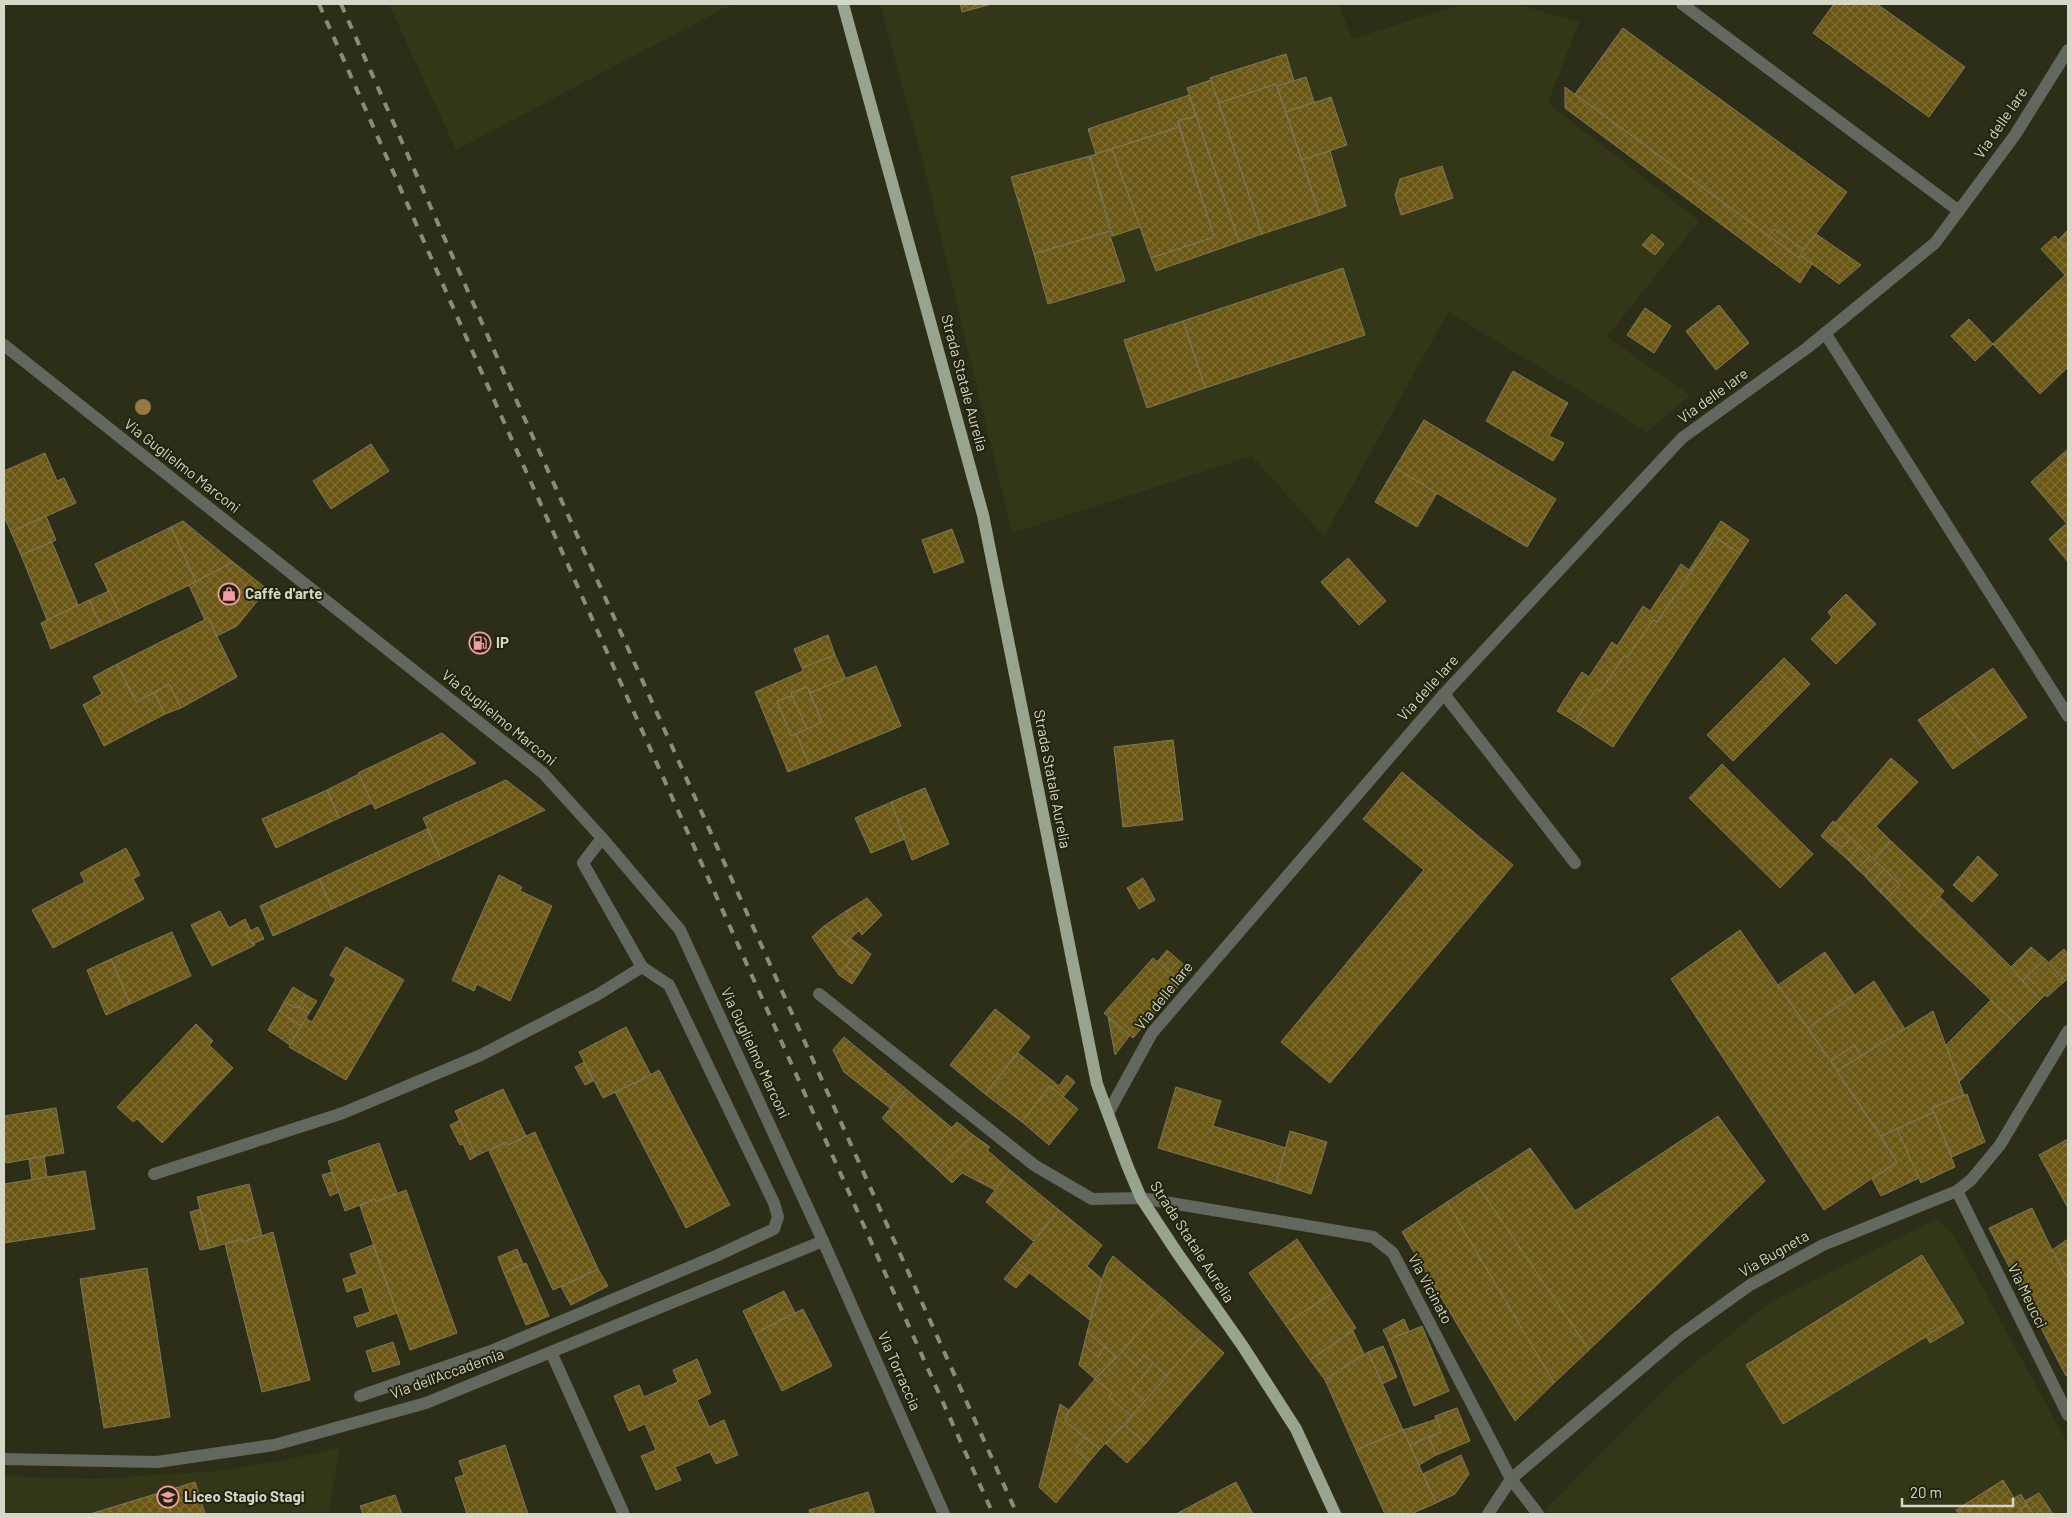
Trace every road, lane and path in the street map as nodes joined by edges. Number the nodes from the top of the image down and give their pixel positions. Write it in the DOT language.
graph roads {
  1 [pos="843,4"];
  2 [pos="1682,4"];
  3 [pos="2068,50"];
  4 [pos="1959,210"];
  5 [pos="1825,334"];
  6 [pos="4,345"];
  7 [pos="1444,694"];
  8 [pos="2068,716"];
  9 [pos="602,838"];
  10 [pos="1575,863"];
  11 [pos="642,967"];
  12 [pos="819,994"];
  13 [pos="2068,1031"];
  14 [pos="1108,1113"];
  15 [pos="154,1174"];
  16 [pos="1956,1191"];
  17 [pos="1142,1198"];
  18 [pos="823,1241"];
  19 [pos="551,1352"];
  20 [pos="360,1396"];
  21 [pos="2068,1415"];
  22 [pos="4,1459"];
  23 [pos="1511,1479"];
  24 [pos="623,1512"];
  25 [pos="944,1514"];
  26 [pos="1336,1514"];
  27 [pos="1488,1514"];
  28 [pos="1538,1514"];
  1 -- 14 [label="main road, Strada Statale Aurelia"];
  2 -- 4 [label="street"];
  3 -- 4 [label="street, Via delle Iare"];
  4 -- 5 [label="street, Via delle Iare"];
  5 -- 7 [label="street, Via delle Iare"];
  5 -- 8 [label="street"];
  6 -- 9 [label="street, Via Guglielmo Marconi"];
  7 -- 10 [label="street"];
  7 -- 14 [label="street, Via delle Iare"];
  9 -- 11 [label="street"];
  9 -- 18 [label="street, Via Guglielmo Marconi"];
  11 -- 15 [label="street"];
  11 -- 20 [label="street"];
  12 -- 17 [label="street"];
  13 -- 16 [label="street, Via Bugneta"];
  14 -- 17 [label="main road, Strada Statale Aurelia"];
  16 -- 21 [label="street, Via Meucci"];
  16 -- 23 [label="street, Via Bugneta"];
  17 -- 23 [label="street, Via Vicinato"];
  17 -- 26 [label="main road, Strada Statale Aurelia"];
  18 -- 19 [label="street, Via dell'Accademia"];
  18 -- 25 [label="street, Via Torraccia"];
  19 -- 22 [label="street, Via dell'Accademia"];
  19 -- 24 [label="street"];
  23 -- 27 [label="street, Via Bugneta"];
  23 -- 28 [label="street, Via Vicinato"];
}
